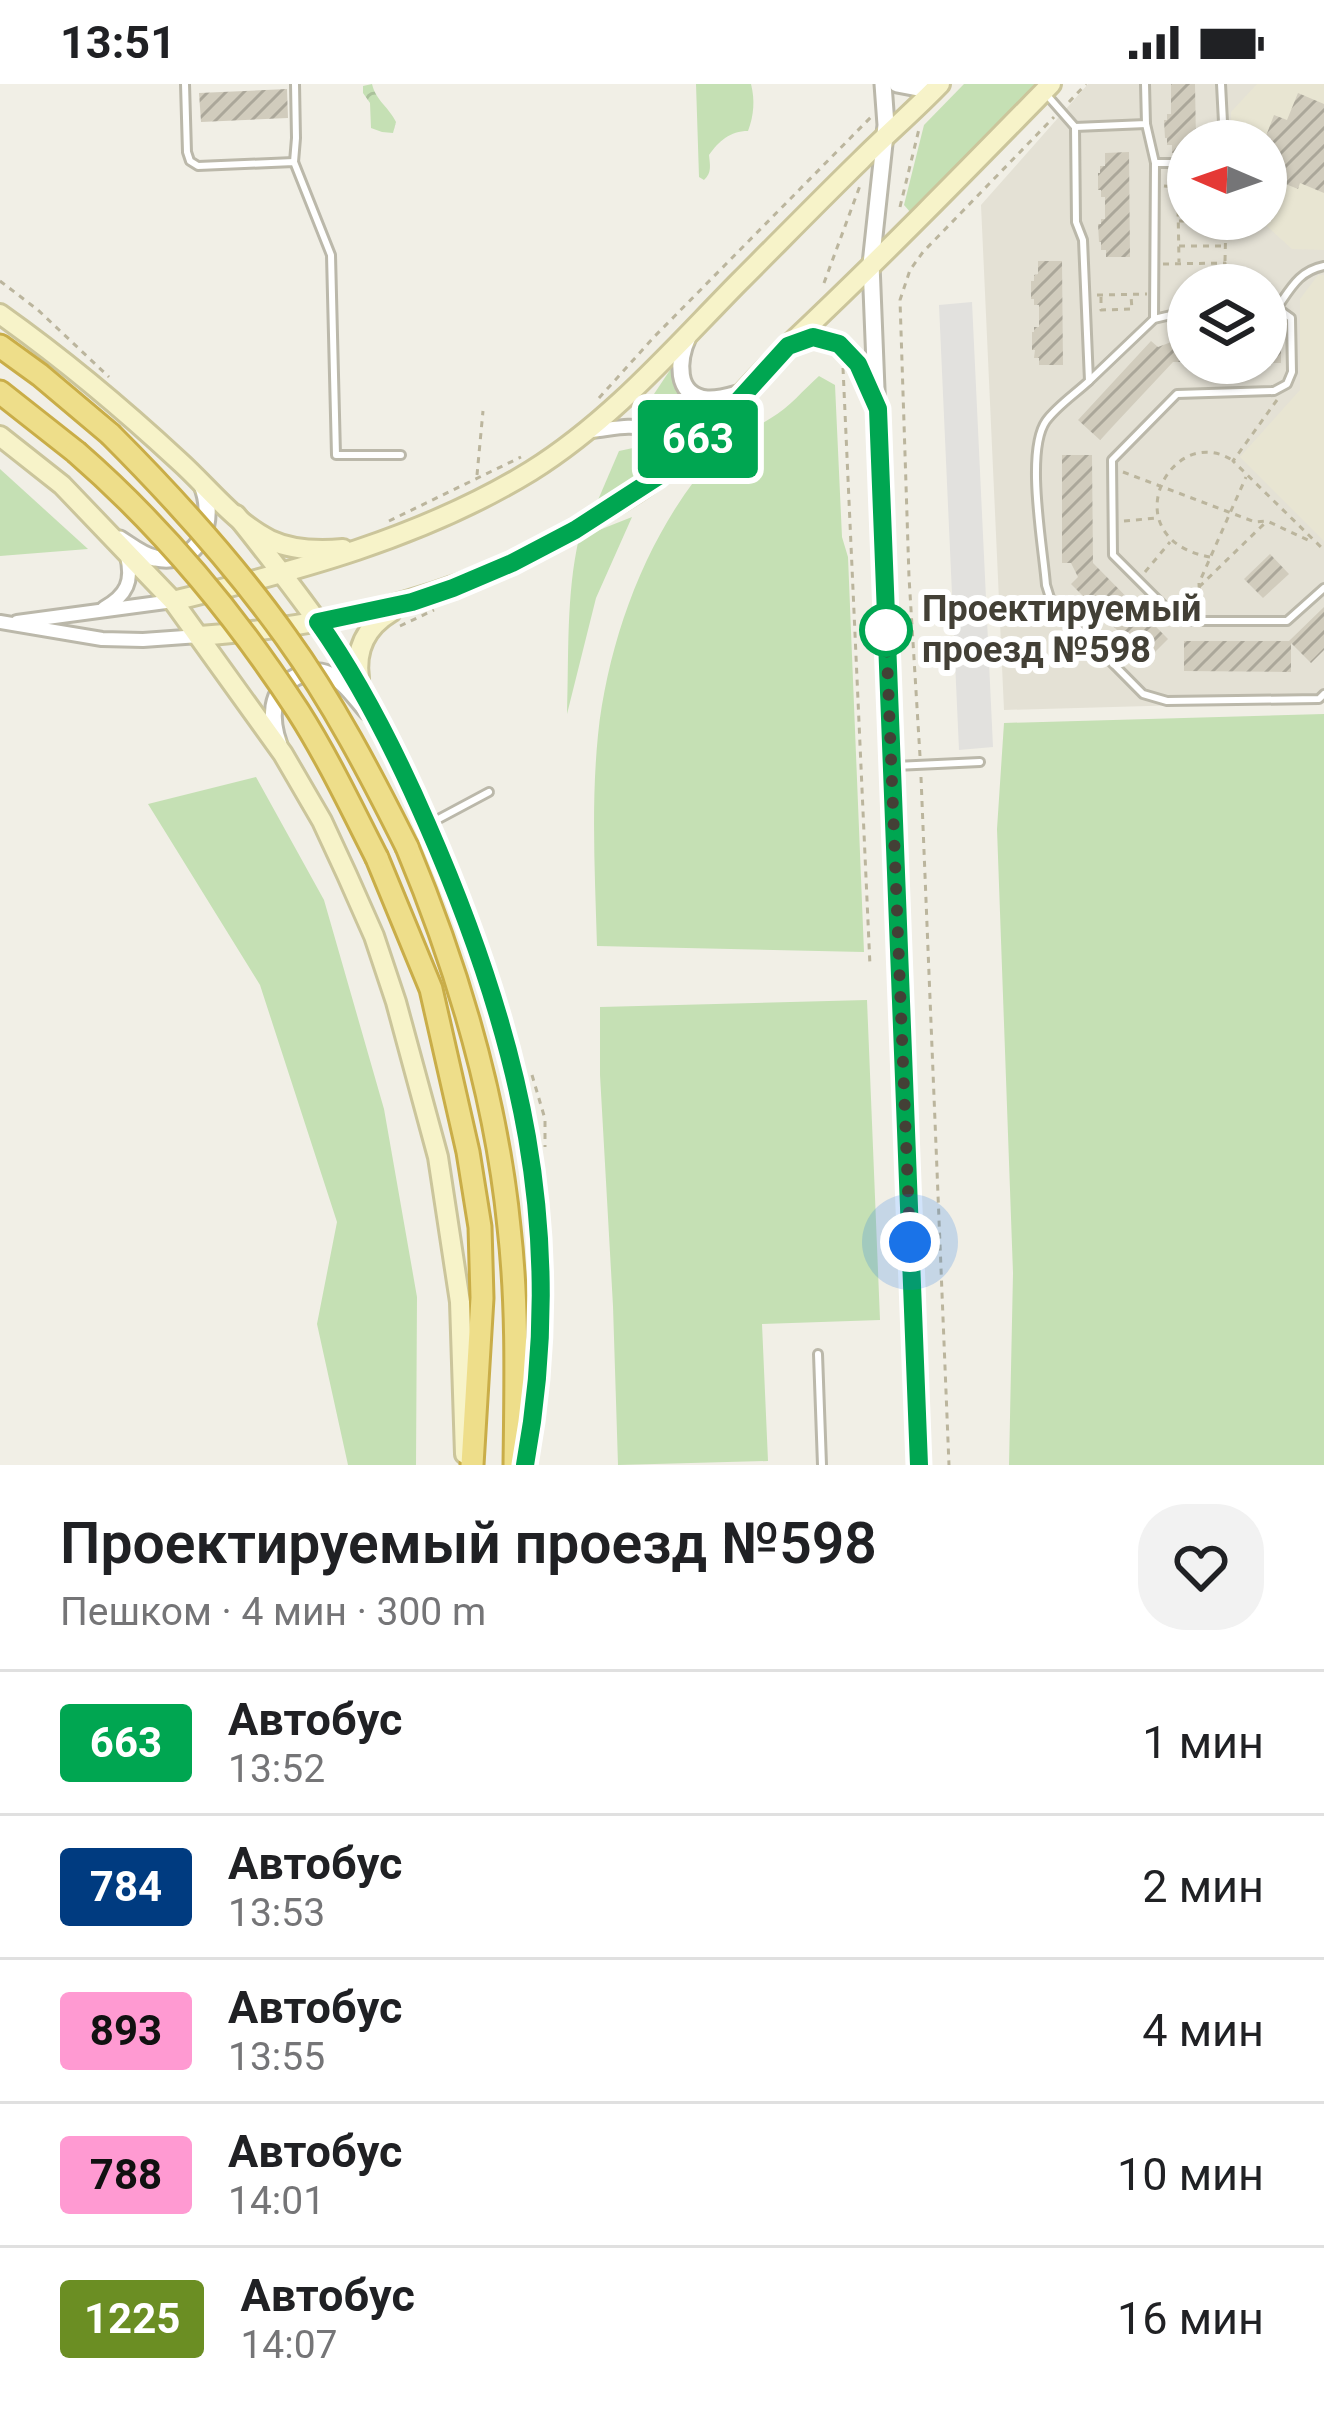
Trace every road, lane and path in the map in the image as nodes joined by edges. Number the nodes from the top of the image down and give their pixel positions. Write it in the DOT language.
graph roads {
  1 [pos="185,84"];
  2 [pos="295,84"];
  3 [pos="884,84"];
  4 [pos="897,84"];
  5 [pos="937,84"];
  6 [pos="1086,84"];
  7 [pos="1145,84"];
  8 [pos="1221,84"];
  9 [pos="1047,88"];
  10 [pos="1060,110"];
  11 [pos="873,114"];
  12 [pos="1223,120"];
  13 [pos="1146,124"];
  14 [pos="919,128"];
  15 [pos="1076,128"];
  16 [pos="885,137"];
  17 [pos="294,162"];
  18 [pos="1155,163"];
  19 [pos="1167,163"];
  20 [pos="850,171"];
  21 [pos="1155,186"];
  22 [pos="1167,187"];
  23 [pos="900,207"];
  24 [pos="1179,240"];
  25 [pos="1226,240"];
  26 [pos="1179,246"];
  27 [pos="1226,246"];
  28 [pos="1155,263"];
  29 [pos="1179,263"];
  30 [pos="1226,263"];
  31 [pos="871,265"];
  32 [pos="1324,266"];
  33 [pos="824,283"];
  34 [pos="1155,293"];
  35 [pos="1287,293"];
  36 [pos="1131,294"];
  37 [pos="1085,295"];
  38 [pos="1101,295"];
  39 [pos="0,314"];
  40 [pos="1287,315"];
  41 [pos="1167,316"];
  42 [pos="1154,319"];
  43 [pos="693,329"];
  44 [pos="0,346"];
  45 [pos="788,346"];
  46 [pos="842,358"];
  47 [pos="1089,381"];
  48 [pos="1287,384"];
  49 [pos="0,392"];
  50 [pos="745,392"];
  51 [pos="597,400"];
  52 [pos="878,409"];
  53 [pos="483,411"];
  54 [pos="588,431"];
  55 [pos="0,436"];
  56 [pos="528,453"];
  57 [pos="401,455"];
  58 [pos="180,461"];
  59 [pos="1233,461"];
  60 [pos="674,462"];
  61 [pos="1112,468"];
  62 [pos="1247,475"];
  63 [pos="476,479"];
  64 [pos="1160,486"];
  65 [pos="1230,512"];
  66 [pos="236,514"];
  67 [pos="1158,518"];
  68 [pos="1267,521"];
  69 [pos="386,522"];
  70 [pos="1113,522"];
  71 [pos="107,531"];
  72 [pos="1171,541"];
  73 [pos="1318,544"];
  74 [pos="363,547"];
  75 [pos="1324,550"];
  76 [pos="1210,557"];
  77 [pos="283,574"];
  78 [pos="1138,580"];
  79 [pos="1199,587"];
  80 [pos="1324,588"];
  81 [pos="173,601"];
  82 [pos="412,602"];
  83 [pos="94,613"];
  84 [pos="1200,621"];
  85 [pos="318,622"];
  86 [pos="5,623"];
  87 [pos="200,636"];
  88 [pos="1324,694"];
  89 [pos="377,724"];
  90 [pos="283,754"];
  91 [pos="980,762"];
  92 [pos="920,764"];
  93 [pos="891,766"];
  94 [pos="489,792"];
  95 [pos="427,824"];
  96 [pos="870,966"];
  97 [pos="818,1354"];
  98 [pos="469,1465"];
  99 [pos="515,1465"];
  100 [pos="525,1465"];
  101 [pos="822,1465"];
  102 [pos="919,1465"];
  103 [pos="949,1465"];
  1 -- 17 [label="lane"];
  2 -- 17 [label="lane"];
  3 -- 16 [label="street"];
  4 -- 5 [label="street"];
  5 -- 16 [label="main road"];
  6 -- 10 [label="path"];
  7 -- 13 [label="lane"];
  8 -- 12 [label="lane"];
  9 -- 10 [label="lane"];
  9 -- 31 [label="main road"];
  10 -- 15 [label="lane"];
  10 -- 92 [label="path"];
  11 -- 51 [label="path"];
  13 -- 15 [label="lane"];
  13 -- 18 [label="lane"];
  14 -- 23 [label="path"];
  15 -- 37 [label="lane"];
  16 -- 20 [label="main road"];
  16 -- 31 [label="street"];
  17 -- 57 [label="lane"];
  18 -- 19 [label="lane"];
  18 -- 21 [label="lane"];
  20 -- 33 [label="path"];
  20 -- 43 [label="main road"];
  21 -- 22 [label="path"];
  21 -- 28 [label="lane"];
  24 -- 26 [label="path"];
  25 -- 27 [label="path"];
  26 -- 27 [label="path"];
  26 -- 29 [label="path"];
  27 -- 30 [label="path"];
  28 -- 29 [label="path"];
  28 -- 34 [label="lane"];
  29 -- 30 [label="path"];
  31 -- 45 [label="main road"];
  31 -- 52 [label="street"];
  32 -- 35 [label="lane"];
  34 -- 36 [label="path"];
  34 -- 42 [label="lane"];
  36 -- 38 [label="path"];
  36 -- 38 [label="path"];
  37 -- 38 [label="path"];
  37 -- 47 [label="lane"];
  39 -- 58 [label="main road"];
  40 -- 48 [label="lane"];
  41 -- 42 [label="lane"];
  42 -- 47 [label="lane"];
  43 -- 50 [label="street"];
  43 -- 54 [label="main road"];
  44 -- 99 [label="highway, bridge"];
  45 -- 50 [label="main road"];
  45 -- 52 [label="street"];
  46 -- 96 [label="path"];
  47 -- 88 [label="lane"];
  48 -- 59 [label="path"];
  48 -- 61 [label="lane"];
  49 -- 98 [label="highway, bridge"];
  50 -- 60 [label="main road"];
  52 -- 93 [label="street"];
  53 -- 63 [label="path"];
  54 -- 60 [label="street"];
  54 -- 74 [label="main road"];
  55 -- 71 [label="main road"];
  56 -- 63 [label="path"];
  58 -- 66 [label="main road"];
  58 -- 71 [label="street"];
  59 -- 62 [label="path"];
  59 -- 64 [label="path"];
  60 -- 82 [label="main road"];
  61 -- 64 [label="path"];
  61 -- 70 [label="lane"];
  62 -- 65 [label="path"];
  62 -- 73 [label="path"];
  63 -- 69 [label="path"];
  64 -- 65 [label="path"];
  64 -- 67 [label="path"];
  65 -- 68 [label="path"];
  65 -- 76 [label="path"];
  66 -- 74 [label="main road"];
  66 -- 77 [label="main road"];
  67 -- 70 [label="path"];
  67 -- 72 [label="path"];
  68 -- 73 [label="path"];
  68 -- 79 [label="path"];
  70 -- 78 [label="lane"];
  71 -- 81 [label="main road"];
  71 -- 83 [label="street"];
  72 -- 76 [label="path"];
  72 -- 78 [label="path"];
  73 -- 75 [label="path"];
  74 -- 77 [label="main road"];
  76 -- 79 [label="path"];
  77 -- 81 [label="main road"];
  77 -- 85 [label="main road"];
  78 -- 84 [label="lane"];
  79 -- 84 [label="path"];
  80 -- 84 [label="lane"];
  81 -- 83 [label="street"];
  81 -- 87 [label="main road"];
  82 -- 85 [label="main road"];
  82 -- 89 [label="main road"];
  83 -- 86 [label="street"];
  85 -- 87 [label="main road"];
  85 -- 89 [label="main road"];
  86 -- 87 [label="street"];
  87 -- 90 [label="main road"];
  89 -- 90 [label="street"];
  89 -- 95 [label="main road"];
  90 -- 98 [label="main road"];
  91 -- 92 [label="lane"];
  92 -- 93 [label="lane"];
  92 -- 103 [label="path"];
  93 -- 102 [label="street"];
  94 -- 95 [label="lane"];
  95 -- 100 [label="main road"];
  97 -- 101 [label="lane"];
}
